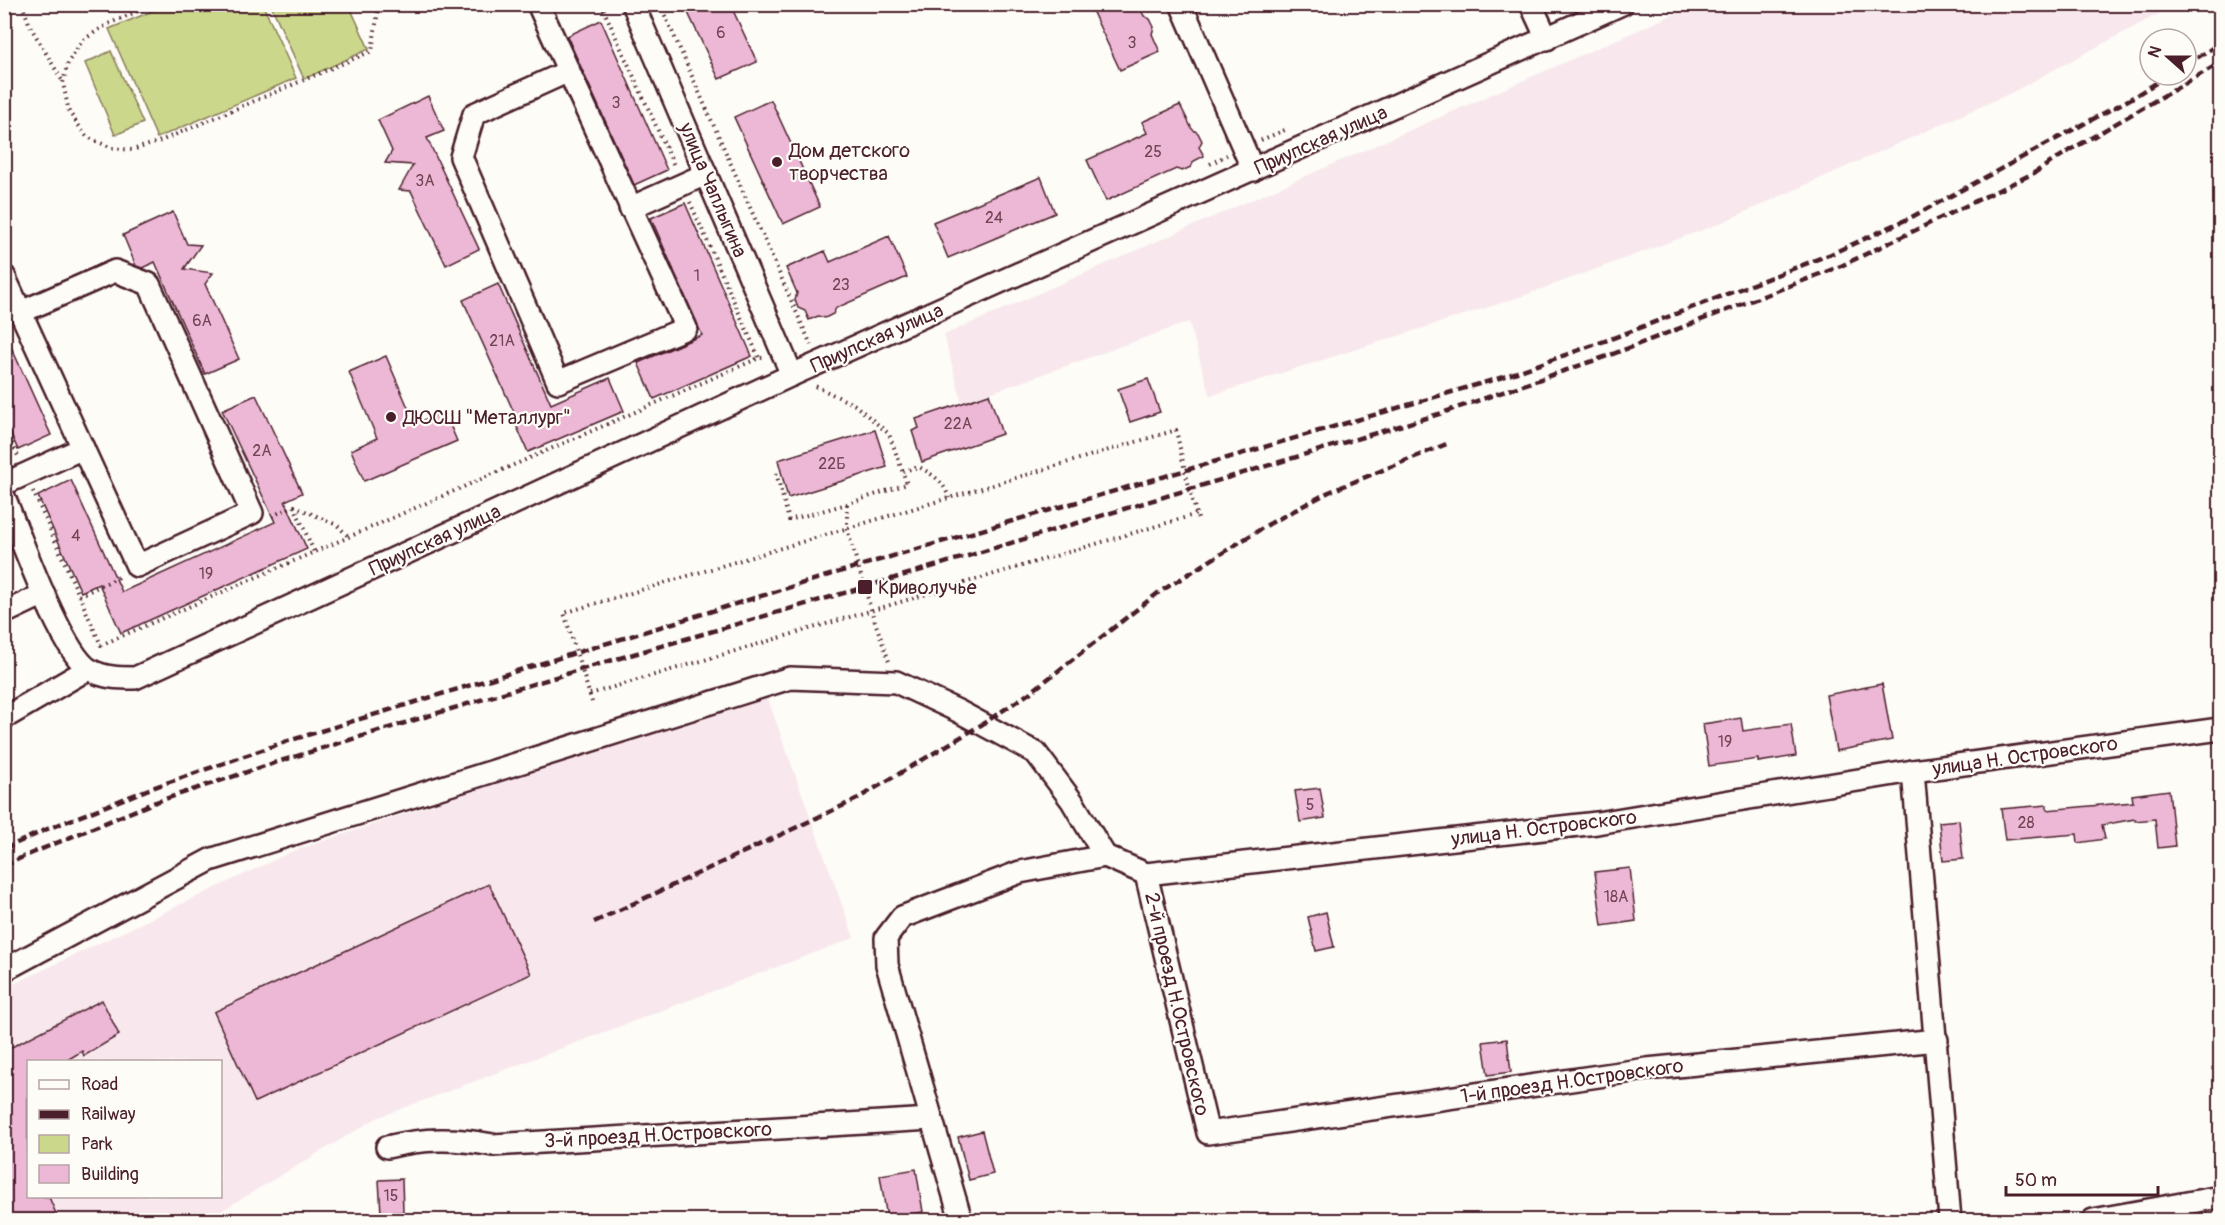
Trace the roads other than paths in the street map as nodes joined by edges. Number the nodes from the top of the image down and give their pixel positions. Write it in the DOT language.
graph roads {
  1 [pos="538,4"];
  2 [pos="633,4"];
  3 [pos="1181,4"];
  4 [pos="1531,4"];
  5 [pos="1622,4"];
  6 [pos="1547,39"];
  7 [pos="568,70"];
  8 [pos="1254,170"];
  9 [pos="706,174"];
  10 [pos="630,208"];
  11 [pos="4,276"];
  12 [pos="21,312"];
  13 [pos="790,369"];
  14 [pos="83,448"];
  15 [pos="5,495"];
  16 [pos="44,594"];
  17 [pos="4,614"];
  18 [pos="88,669"];
  19 [pos="4,718"];
  20 [pos="2220,729"];
  21 [pos="1913,771"];
  22 [pos="1105,856"];
  23 [pos="1146,874"];
  24 [pos="4,970"];
  25 [pos="1937,1040"];
  26 [pos="931,1119"];
  27 [pos="1208,1133"];
  28 [pos="387,1147"];
  29 [pos="2220,1197"];
  30 [pos="961,1221"];
  31 [pos="1950,1221"];
  32 [pos="2093,1221"];
  1 -- 7 [label="street"];
  2 -- 9 [label="street, улица Чаплыгина"];
  3 -- 8 [label="street"];
  4 -- 6 [label="street"];
  5 -- 6 [label="street, Приупская улица"];
  6 -- 8 [label="street, Приупская улица"];
  7 -- 10 [label="street"];
  7 -- 10 [label="street"];
  8 -- 13 [label="street, Приупская улица"];
  9 -- 10 [label="street"];
  9 -- 13 [label="street, улица Чаплыгина"];
  11 -- 12 [label="street"];
  12 -- 14 [label="street"];
  12 -- 14 [label="street"];
  13 -- 18 [label="street, Приупская улица"];
  14 -- 15 [label="street"];
  15 -- 16 [label="street"];
  16 -- 17 [label="street"];
  16 -- 18 [label="street"];
  18 -- 19 [label="street"];
  20 -- 21 [label="street, улица Н. Островского"];
  21 -- 23 [label="street, улица Н. Островского"];
  21 -- 25 [label="street"];
  22 -- 23 [label="street"];
  22 -- 24 [label="street"];
  22 -- 26 [label="street"];
  23 -- 27 [label="street, 2-й проезд Н.Островского"];
  25 -- 27 [label="street, 1-й проезд Н.Островского"];
  25 -- 31 [label="street"];
  26 -- 28 [label="street, 3-й проезд Н.Островского"];
  26 -- 30 [label="street"];
  29 -- 32 [label="street"];
}
